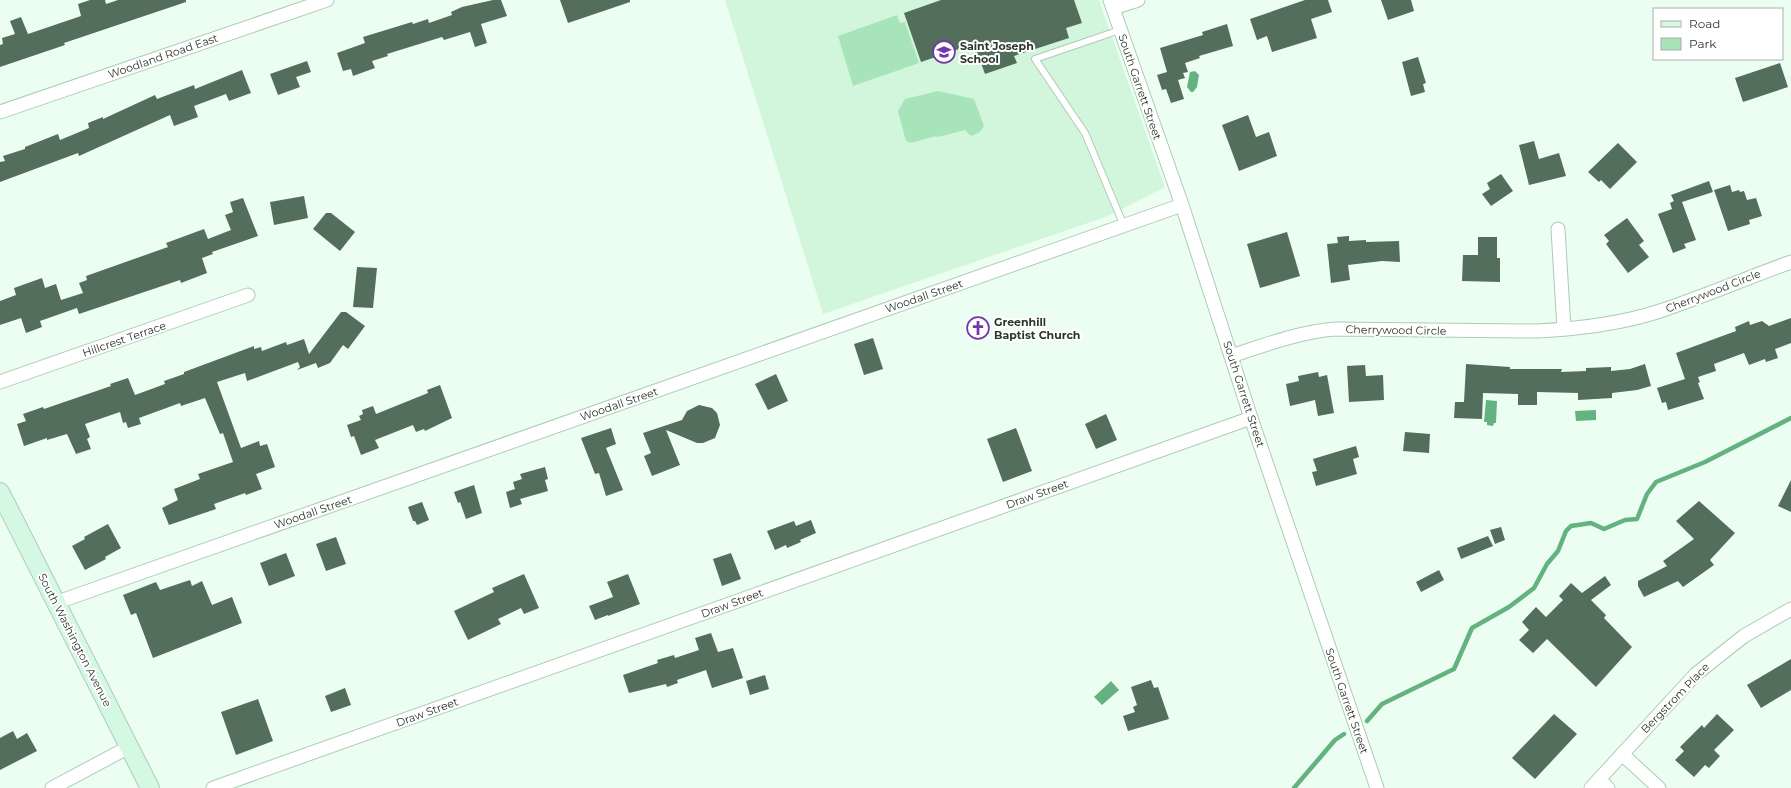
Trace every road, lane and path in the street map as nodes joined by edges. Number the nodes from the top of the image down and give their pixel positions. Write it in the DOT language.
graph roads {
  1 [pos="327,0"];
  2 [pos="1138,0"];
  3 [pos="1111,4"];
  4 [pos="1120,30"];
  5 [pos="0,112"];
  6 [pos="1182,205"];
  7 [pos="1124,226"];
  8 [pos="1558,229"];
  9 [pos="1791,262"];
  10 [pos="248,295"];
  11 [pos="1564,330"];
  12 [pos="1231,356"];
  13 [pos="0,382"];
  14 [pos="1251,418"];
  15 [pos="0,492"];
  16 [pos="56,603"];
  17 [pos="1791,609"];
  18 [pos="129,747"];
  19 [pos="1622,754"];
  20 [pos="1599,785"];
  21 [pos="52,788"];
  22 [pos="150,788"];
  23 [pos="213,788"];
  24 [pos="1377,788"];
  25 [pos="1659,788"];
  1 -- 5 [label="street, Woodland Road East"];
  2 -- 3 [label="street"];
  3 -- 4 [label="street, South Garrett Street"];
  4 -- 6 [label="street, South Garrett Street"];
  4 -- 7 [label="lane"];
  6 -- 7 [label="street, Woodall Street"];
  6 -- 12 [label="street, South Garrett Street"];
  7 -- 16 [label="street, Woodall Street"];
  8 -- 11 [label="street"];
  9 -- 11 [label="street, Cherrywood Circle"];
  10 -- 13 [label="street, Hillcrest Terrace"];
  11 -- 12 [label="street, Cherrywood Circle"];
  12 -- 14 [label="street, South Garrett Street"];
  14 -- 23 [label="street, Draw Street"];
  14 -- 24 [label="street, South Garrett Street"];
  15 -- 16 [label="street, South Washington Avenue"];
  16 -- 18 [label="street, South Washington Avenue"];
  17 -- 19 [label="street, Bergstrom Place"];
  18 -- 21 [label="street"];
  18 -- 22 [label="street, South Washington Avenue"];
  19 -- 20 [label="street, Bergstrom Place"];
  19 -- 25 [label="street"];
}
